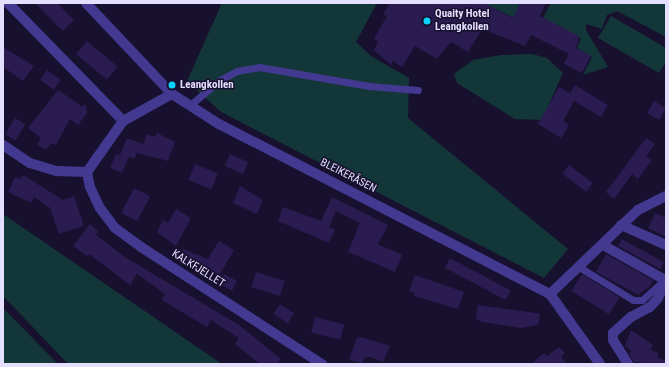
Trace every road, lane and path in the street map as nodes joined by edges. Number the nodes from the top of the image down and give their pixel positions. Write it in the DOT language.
graph roads {
  1 [pos="8,3"];
  2 [pos="86,3"];
  3 [pos="418,90"];
  4 [pos="172,94"];
  5 [pos="189,106"];
  6 [pos="123,121"];
  7 [pos="3,145"];
  8 [pos="87,172"];
  9 [pos="666,196"];
  10 [pos="621,225"];
  11 [pos="603,245"];
  12 [pos="666,245"];
  13 [pos="580,267"];
  14 [pos="666,278"];
  15 [pos="550,294"];
  16 [pos="322,364"];
  17 [pos="600,364"];
  18 [pos="628,364"];
  1 -- 6 [label="street"];
  2 -- 4 [label="street, BLEIKERÅSEN"];
  3 -- 5 [label="lane"];
  4 -- 5 [label="street, BLEIKERÅSEN"];
  4 -- 6 [label="street"];
  5 -- 15 [label="street, BLEIKERÅSEN"];
  6 -- 8 [label="street"];
  7 -- 8 [label="street"];
  8 -- 16 [label="street, KALKFJELLET"];
  9 -- 10 [label="street"];
  10 -- 11 [label="street"];
  10 -- 12 [label="street"];
  11 -- 13 [label="street"];
  11 -- 14 [label="street"];
  13 -- 14 [label="lane"];
  13 -- 15 [label="street"];
  14 -- 18 [label="street"];
  15 -- 17 [label="street, BLEIKERÅSEN"];
}
